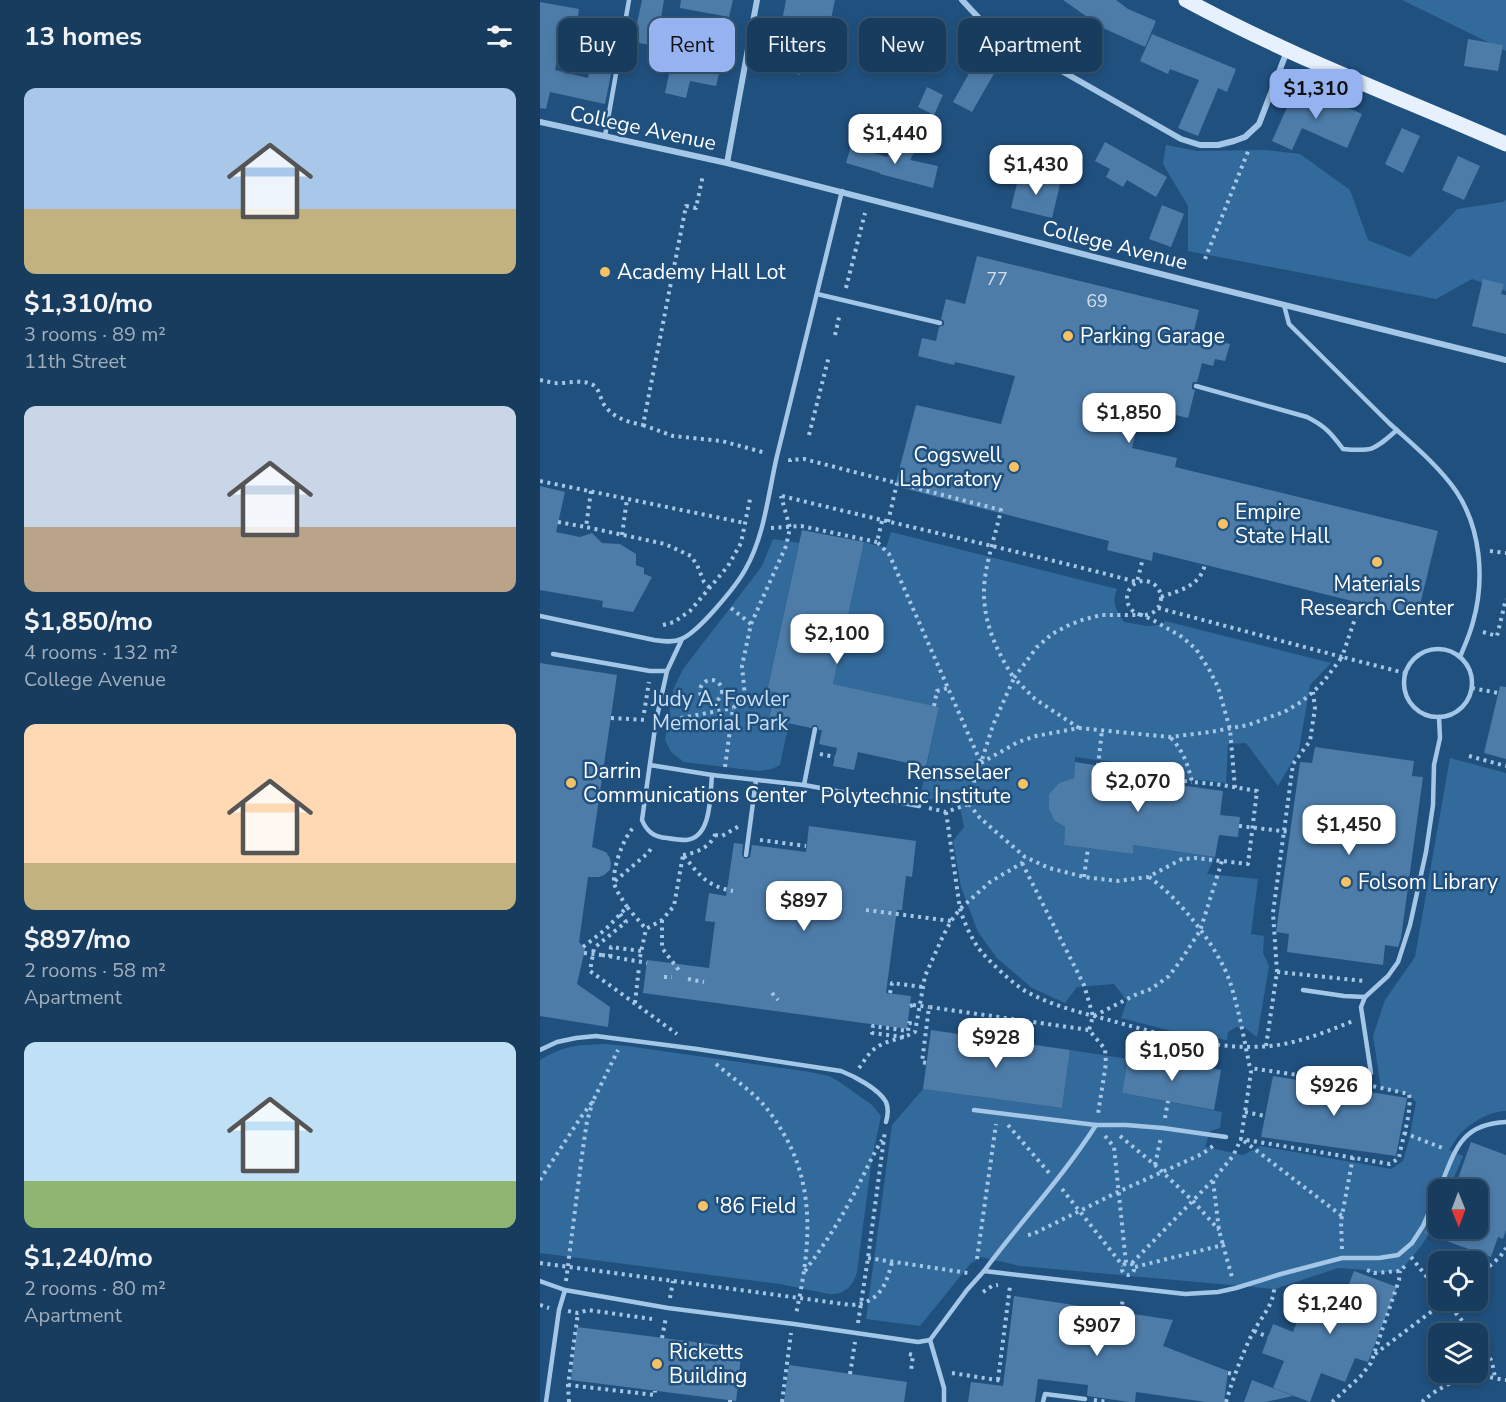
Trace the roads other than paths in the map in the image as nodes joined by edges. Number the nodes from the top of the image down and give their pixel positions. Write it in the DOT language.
graph roads {
  1 [pos="630,0"];
  2 [pos="757,0"];
  3 [pos="962,0"];
  4 [pos="1186,0"];
  5 [pos="1287,51"];
  6 [pos="540,122"];
  7 [pos="605,136"];
  8 [pos="1506,144"];
  9 [pos="727,163"];
  10 [pos="842,191"];
  11 [pos="816,294"];
  12 [pos="1284,304"];
  13 [pos="940,323"];
  14 [pos="1506,360"];
  15 [pos="1196,386"];
  16 [pos="1397,430"];
  17 [pos="540,616"];
  18 [pos="682,639"];
  19 [pos="553,654"];
  20 [pos="1460,657"];
  21 [pos="667,671"];
  22 [pos="1439,717"];
  23 [pos="815,729"];
  24 [pos="650,765"];
  25 [pos="712,775"];
  26 [pos="756,780"];
  27 [pos="804,785"];
  28 [pos="919,807"];
  29 [pos="746,855"];
  30 [pos="1303,990"];
  31 [pos="1365,997"];
  32 [pos="540,1050"];
  33 [pos="1371,1073"];
  34 [pos="974,1110"];
  35 [pos="886,1122"];
  36 [pos="1506,1122"];
  37 [pos="1096,1125"];
  38 [pos="1226,1137"];
  39 [pos="1444,1179"];
  40 [pos="1428,1215"];
  41 [pos="984,1271"];
  42 [pos="540,1281"];
  43 [pos="565,1290"];
  44 [pos="930,1340"];
  45 [pos="1085,1399"];
  46 [pos="546,1402"];
  47 [pos="944,1402"];
  48 [pos="1043,1402"];
  1 -- 7 [label="lane"];
  2 -- 9 [label="street"];
  3 -- 5 [label="street"];
  4 -- 5 [label="main road"];
  5 -- 8 [label="main road"];
  6 -- 7 [label="street, College Avenue"];
  7 -- 9 [label="street, College Avenue"];
  9 -- 10 [label="street, College Avenue"];
  10 -- 11 [label="lane"];
  10 -- 12 [label="street, College Avenue"];
  11 -- 13 [label="lane"];
  11 -- 18 [label="lane"];
  12 -- 14 [label="street, College Avenue"];
  12 -- 16 [label="lane"];
  15 -- 16 [label="lane"];
  16 -- 20 [label="lane"];
  17 -- 18 [label="lane"];
  18 -- 21 [label="lane"];
  19 -- 21 [label="lane"];
  20 -- 22 [label="lane"];
  20 -- 22 [label="lane"];
  21 -- 24 [label="lane"];
  22 -- 31 [label="lane"];
  23 -- 27 [label="lane"];
  24 -- 25 [label="lane"];
  24 -- 25 [label="lane"];
  25 -- 26 [label="lane"];
  26 -- 27 [label="lane"];
  26 -- 29 [label="lane"];
  27 -- 28 [label="lane"];
  30 -- 31 [label="lane"];
  31 -- 33 [label="lane"];
  32 -- 35 [label="lane"];
  34 -- 37 [label="lane"];
  36 -- 39 [label="lane"];
  37 -- 38 [label="lane"];
  37 -- 41 [label="lane"];
  40 -- 41 [label="lane"];
  41 -- 44 [label="lane"];
  42 -- 43 [label="lane"];
  43 -- 44 [label="lane"];
  43 -- 46 [label="lane"];
  44 -- 47 [label="lane"];
  45 -- 48 [label="lane"];
}
